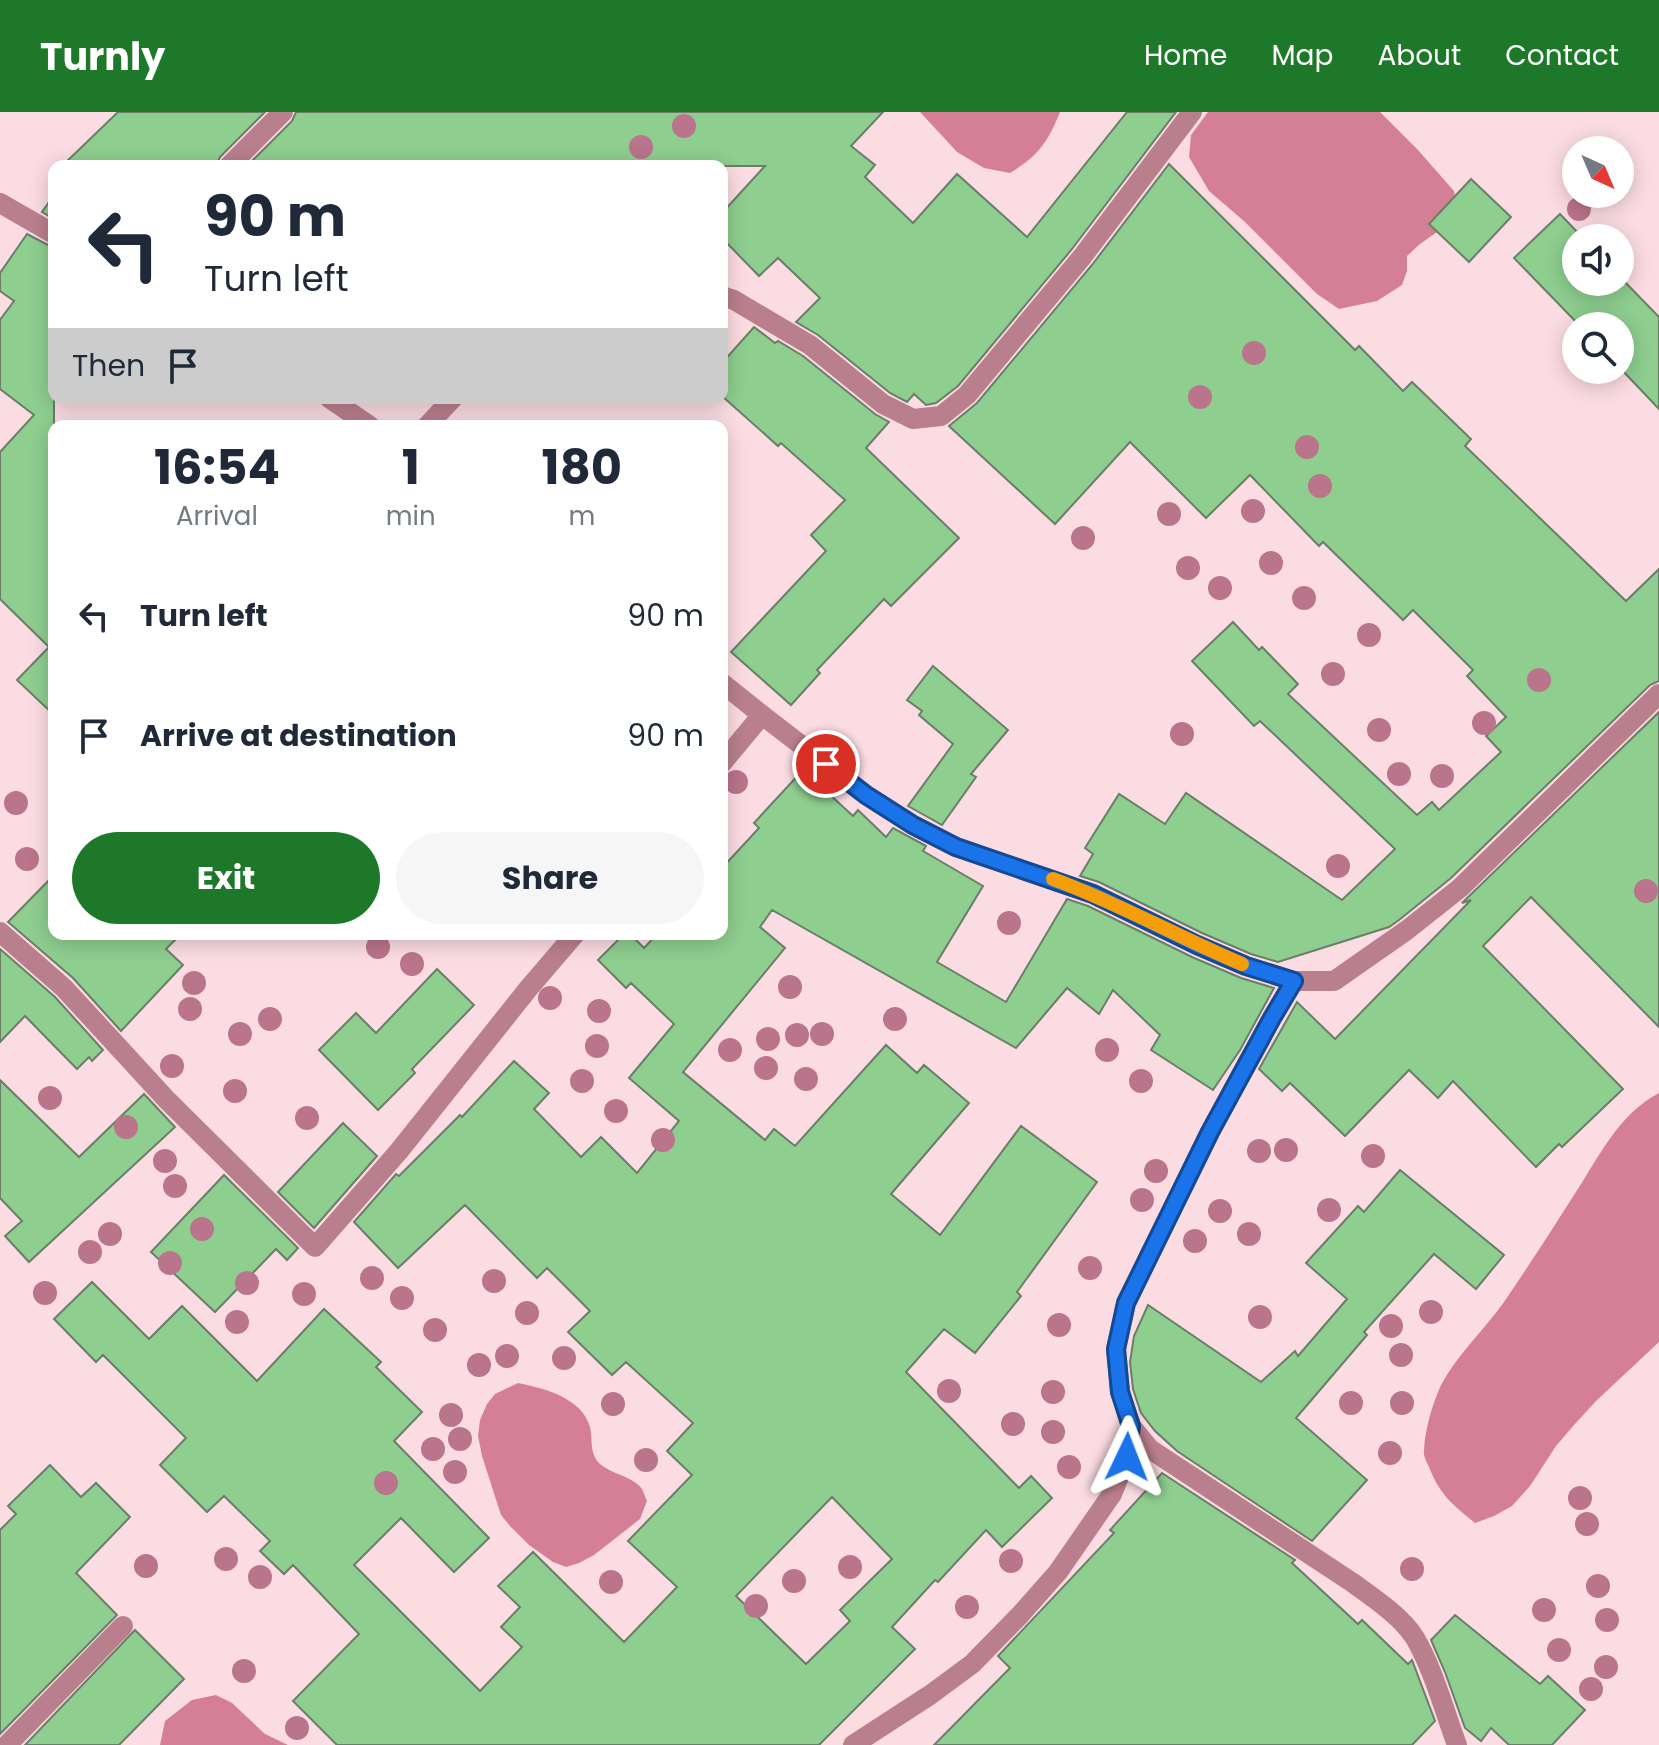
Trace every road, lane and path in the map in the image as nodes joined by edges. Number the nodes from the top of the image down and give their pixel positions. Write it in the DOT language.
graph roads {
  1 [pos="283,112"];
  2 [pos="1192,112"];
  3 [pos="235,160"];
  4 [pos="0,203"];
  5 [pos="48,231"];
  6 [pos="728,298"];
  7 [pos="338,404"];
  8 [pos="447,404"];
  9 [pos="361,420"];
  10 [pos="433,420"];
  11 [pos="728,688"];
  12 [pos="1659,694"];
  13 [pos="762,715"];
  14 [pos="728,756"];
  15 [pos="0,932"];
  16 [pos="570,940"];
  17 [pos="1294,981"];
  18 [pos="1131,1426"];
  19 [pos="123,1626"];
  20 [pos="7,1745"];
  21 [pos="853,1745"];
  22 [pos="1457,1745"];
  1 -- 3 [label="street"];
  2 -- 6 [label="street"];
  4 -- 5 [label="street"];
  7 -- 9 [label="street"];
  8 -- 10 [label="street"];
  11 -- 13 [label="street"];
  12 -- 17 [label="street"];
  13 -- 14 [label="street"];
  13 -- 17 [label="street"];
  15 -- 16 [label="street"];
  17 -- 18 [label="street"];
  18 -- 21 [label="street"];
  18 -- 22 [label="street"];
  19 -- 20 [label="street"];
}
